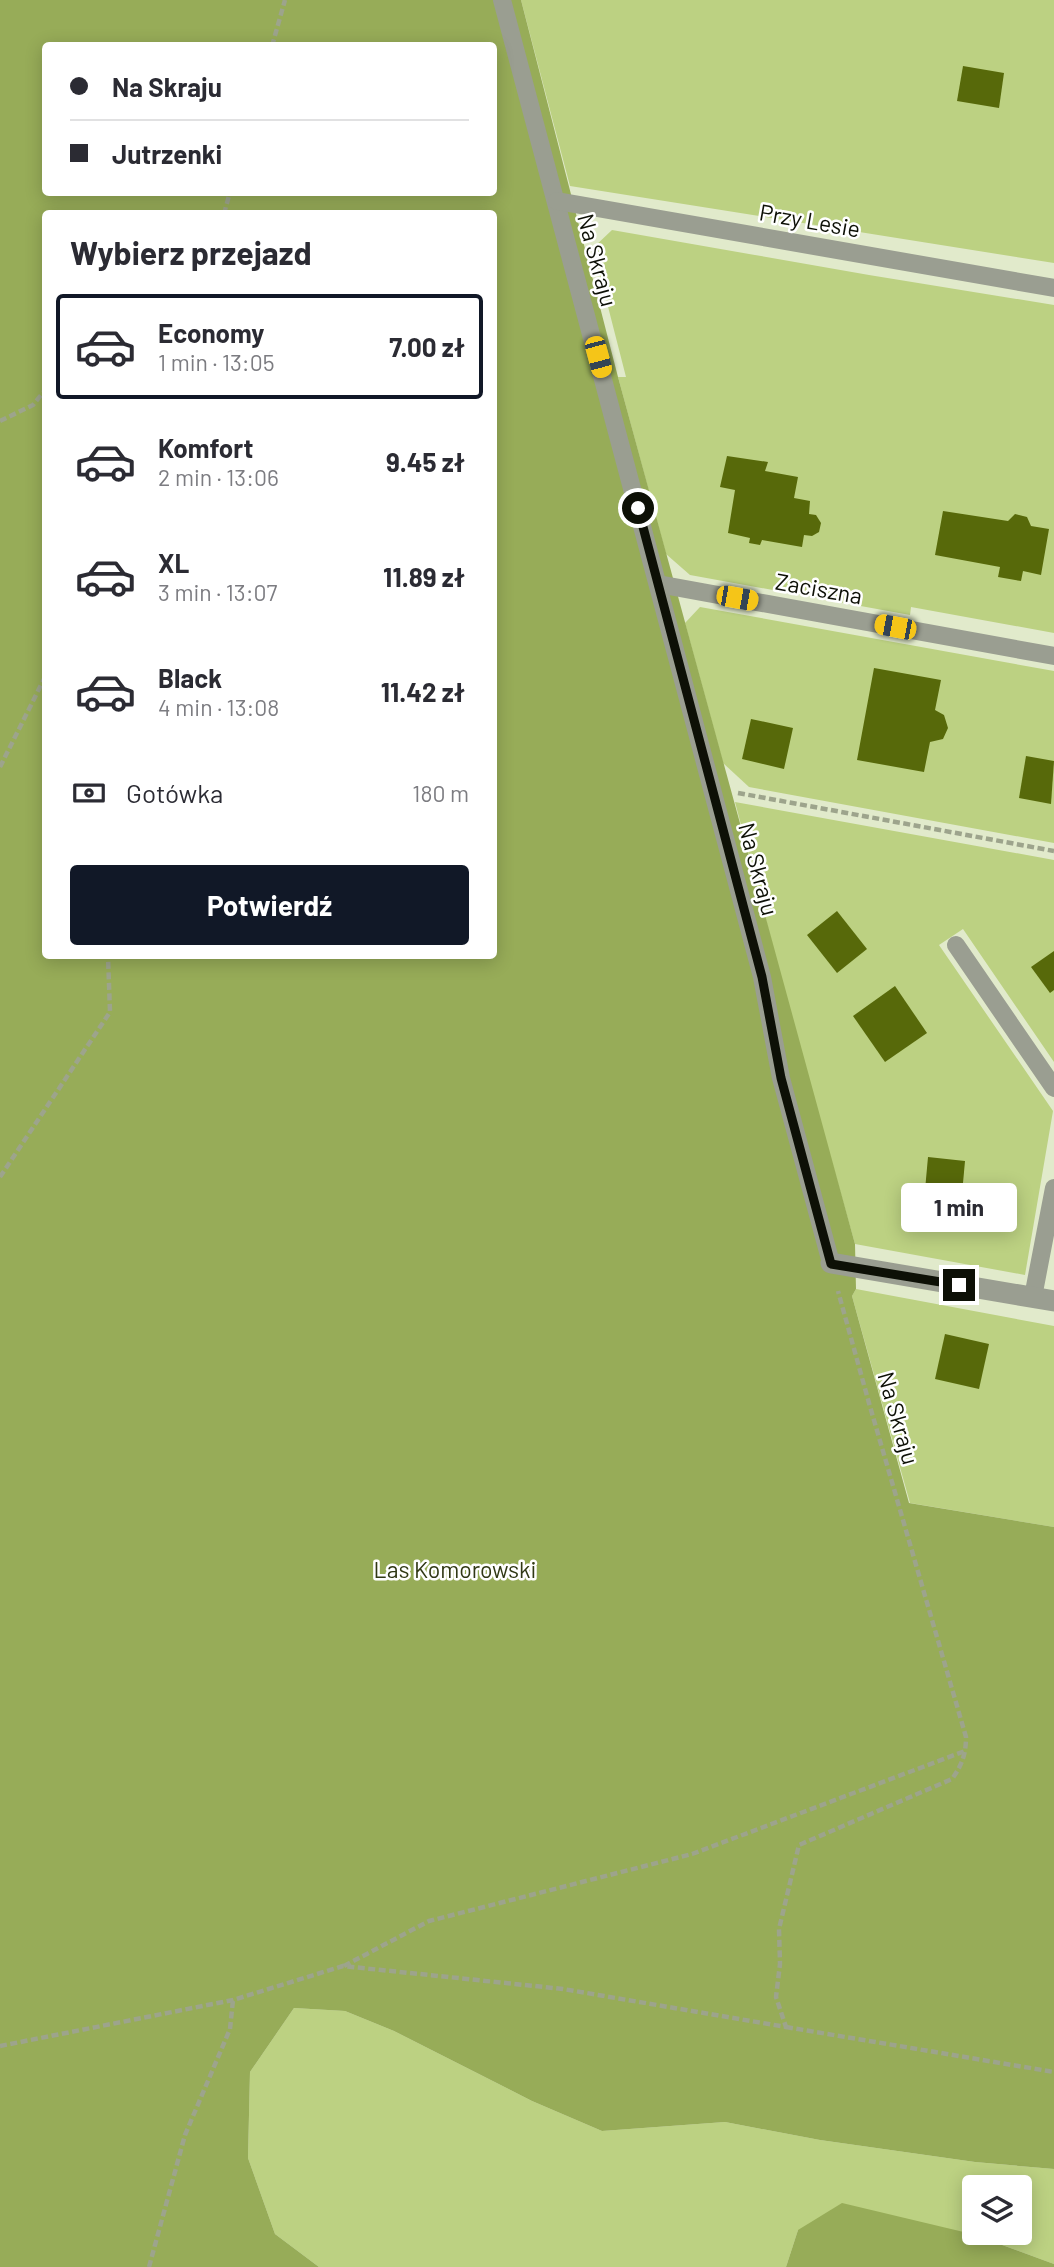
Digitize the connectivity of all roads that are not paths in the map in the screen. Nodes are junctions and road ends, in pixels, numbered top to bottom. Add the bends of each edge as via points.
1 (502, 0) edge
2 (557, 201) junction
3 (1054, 288) edge
4 (657, 584) junction
5 (1054, 656) edge
6 (956, 945) dead end
7 (1054, 1088) edge
8 (1054, 1188) edge
9 (831, 1264) joint
10 (1032, 1297) junction
11 (1054, 1301) edge

1 - 2 lane, Na Skraju
2 - 3 lane, Przy Lesie
2 - 4 lane, Na Skraju
4 - 5 lane, Zaciszna
4 - 9 lane, Na Skraju via 762,977 781,1078
6 - 7 lane
8 - 10 lane
9 - 10 street
10 - 11 street

